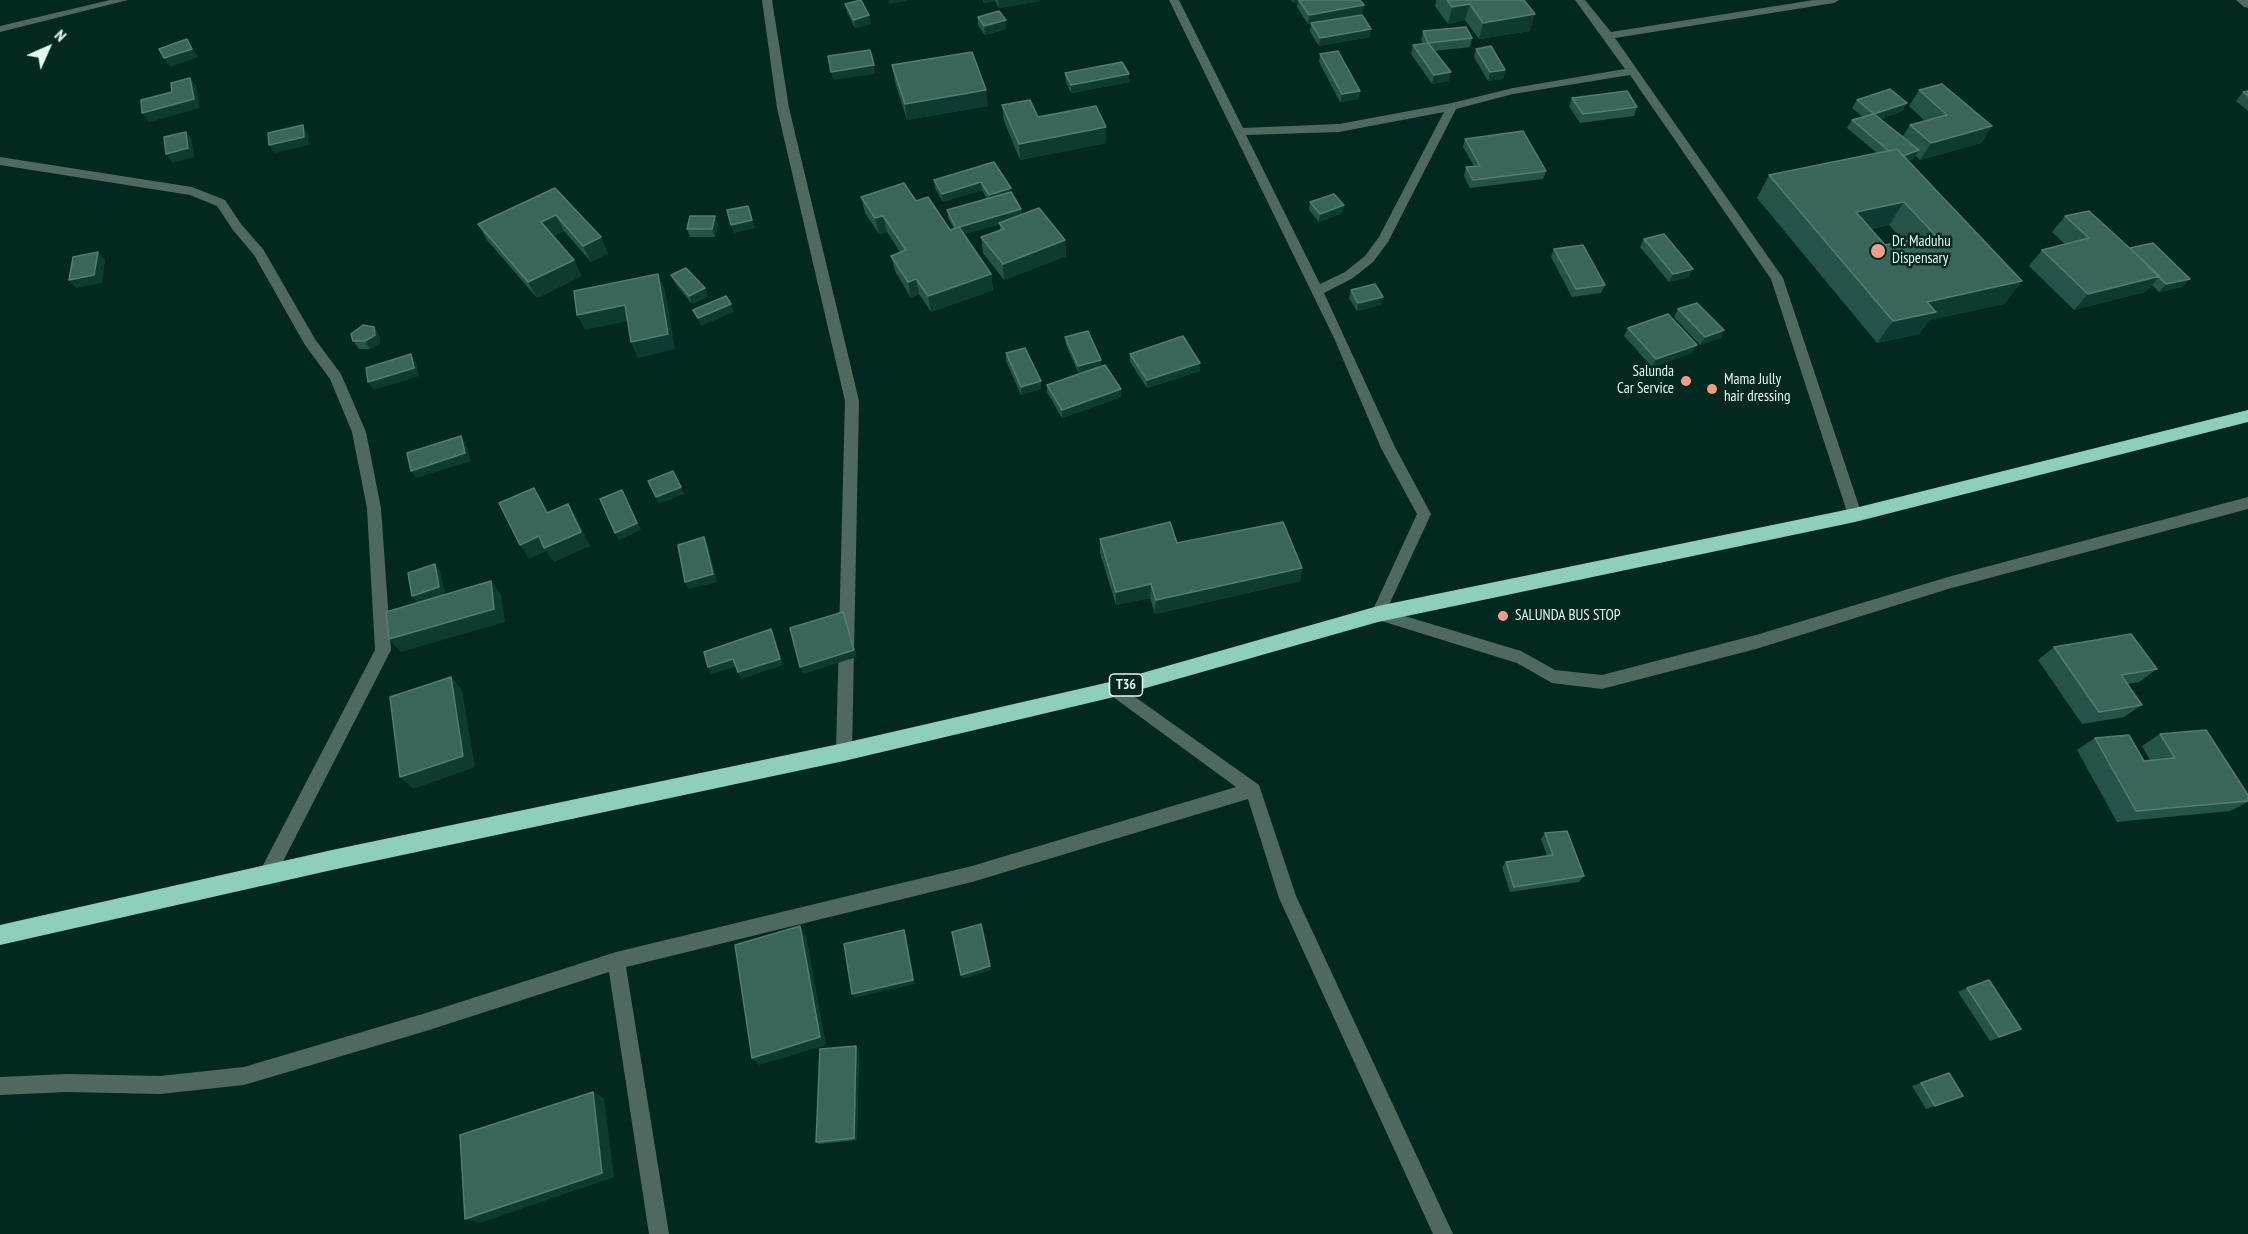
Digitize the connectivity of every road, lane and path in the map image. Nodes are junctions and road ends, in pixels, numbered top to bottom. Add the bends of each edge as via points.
1 (123, 0) edge
2 (767, 0) edge
3 (1174, 0) edge
4 (1580, 0) edge
5 (1834, 0) edge
6 (2241, 0) edge
7 (2248, 5) edge
8 (0, 29) edge
9 (1608, 36) junction
10 (1632, 71) junction
11 (1452, 107) junction
12 (1239, 132) junction
13 (0, 161) edge
14 (1317, 291) junction
15 (2248, 416) edge
16 (2248, 503) edge
17 (1855, 515) junction
18 (1378, 614) junction
19 (1114, 688) junction
20 (844, 752) junction
21 (1253, 790) junction
22 (267, 875) junction
23 (0, 935) edge
24 (616, 961) junction
25 (0, 1086) edge
26 (659, 1234) edge
27 (1443, 1234) edge

1 - 8 street
2 - 20 street via 783,108 852,401
3 - 12 street
4 - 9 street
5 - 9 street
6 - 7 street
9 - 10 street
10 - 11 street via 1513,91
10 - 17 street via 1777,278
11 - 12 street via 1339,129
11 - 14 street via 1384,239 1369,259 1349,275
12 - 14 street
13 - 22 street via 192,191 221,203 259,252 310,342 336,377 359,432 374,508 383,650
14 - 18 street via 1388,448 1424,514
15 - 17 highway, T36
16 - 18 street via 1948,583 1756,642 1602,682 1552,676 1521,658
17 - 18 highway, T36
18 - 19 highway, T36
19 - 20 highway, T36
19 - 21 street
20 - 22 highway, T36
21 - 24 street via 972,874
21 - 27 street via 1288,898
22 - 23 highway, T36
24 - 25 street via 243,1076 160,1085
24 - 26 street

